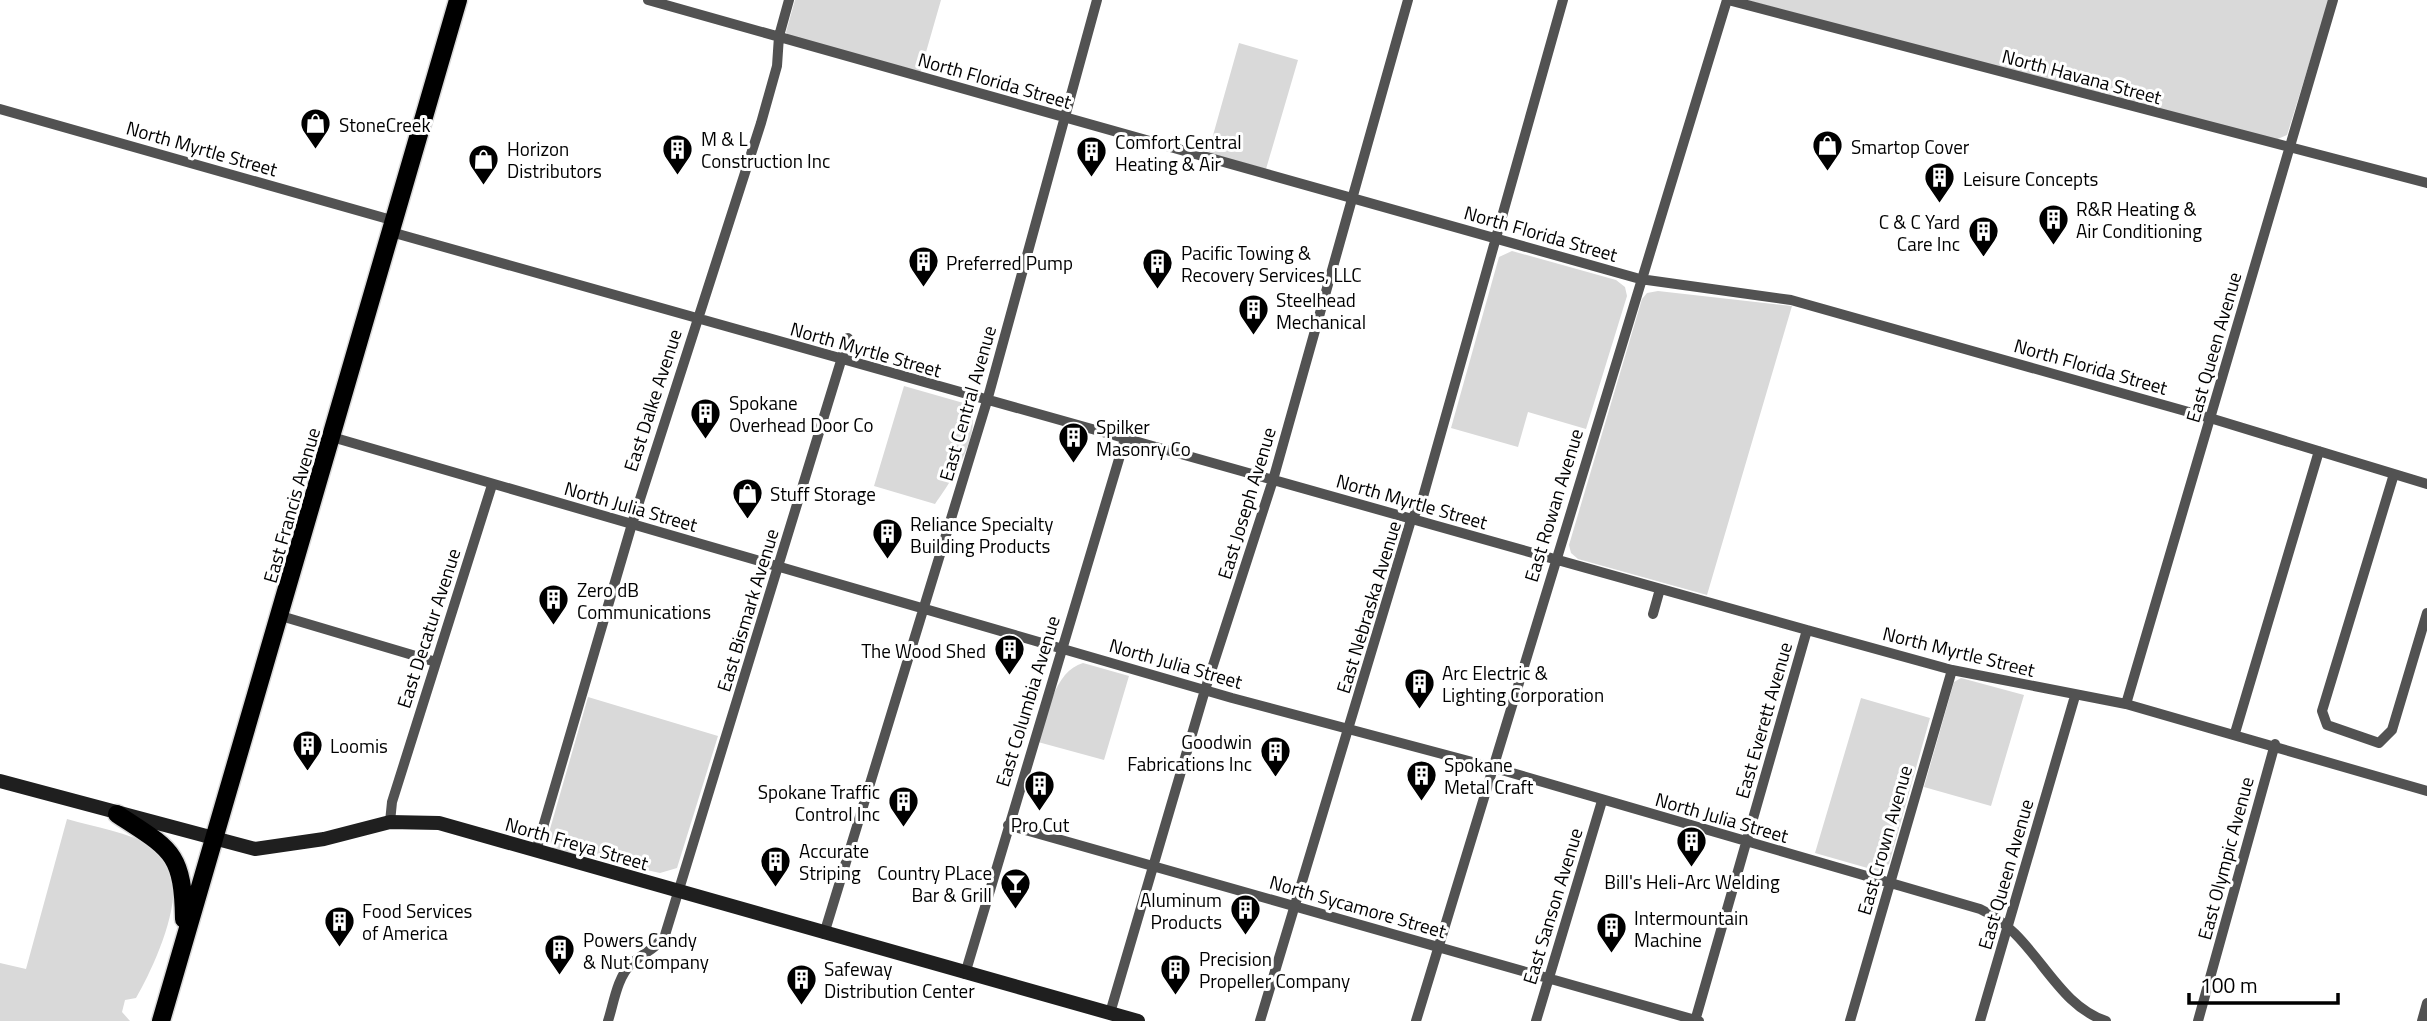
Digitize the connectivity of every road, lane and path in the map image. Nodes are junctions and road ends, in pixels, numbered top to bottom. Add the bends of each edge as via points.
1 (458, 0) edge
2 (648, 0) edge
3 (789, 0) edge
4 (1097, 0) edge
5 (1408, 0) edge
6 (1563, 0) edge
7 (1728, 0) edge
8 (2333, 0) edge
9 (779, 36) junction
10 (0, 109) edge
11 (1063, 118) junction
12 (2290, 149) junction
13 (2427, 183) edge
14 (1353, 198) junction
15 (393, 227) junction
16 (1497, 238) junction
17 (1640, 279) junction
18 (696, 318) junction
19 (848, 338) dead end
20 (841, 360) junction
21 (987, 401) junction
22 (2210, 418) junction
23 (332, 437) junction
24 (1125, 439) junction
25 (2319, 451) junction
26 (2394, 474) junction
27 (1273, 480) junction
28 (2427, 484) edge
29 (492, 485) junction
30 (1411, 520) junction
31 (632, 524) junction
32 (1555, 558) junction
33 (780, 568) junction
34 (1660, 589) junction
35 (925, 607) junction
36 (2427, 613) edge
37 (1653, 614) dead end
38 (281, 616) junction
39 (1807, 630) junction
40 (1062, 648) junction
41 (436, 662) junction
42 (1952, 670) junction
43 (1205, 690) junction
44 (2075, 696) junction
45 (2126, 704) junction
46 (1349, 729) junction
47 (2235, 733) junction
48 (2275, 744) junction
49 (1495, 768) junction
50 (0, 781) edge
51 (2427, 791) edge
52 (1602, 801) junction
53 (117, 814) junction
54 (390, 822) junction
55 (1008, 825) junction
56 (214, 840) junction
57 (1746, 842) junction
58 (536, 851) junction
59 (1154, 866) junction
60 (1890, 881) junction
61 (678, 893) junction
62 (1295, 907) junction
63 (2008, 925) junction
64 (824, 934) junction
65 (185, 939) junction
66 (1438, 947) junction
67 (965, 974) junction
68 (1549, 978) junction
69 (2427, 1003) edge
70 (1110, 1013) junction
71 (161, 1021) edge
72 (608, 1021) edge
73 (1138, 1021) edge
74 (1260, 1021) edge
75 (1416, 1021) edge
76 (1536, 1021) edge
77 (1697, 1021) edge
78 (1850, 1021) edge
79 (1980, 1021) edge
80 (2106, 1021) edge
81 (2198, 1021) edge
82 (2422, 1021) edge

1 - 15 main road, East Francis Avenue
2 - 9 street, North Florida Street
3 - 9 street, East Dalke Avenue
4 - 11 street, East Central Avenue
5 - 14 street, East Joseph Avenue
6 - 16 street, East Nebraska Avenue
7 - 12 street, North Havana Street
7 - 17 street, East Rowan Avenue
8 - 12 street, East Queen Avenue
9 - 11 street, North Florida Street
9 - 18 street, East Dalke Avenue via 777,66 761,123
10 - 15 street, North Myrtle Street
11 - 14 street, North Florida Street
11 - 21 street, East Central Avenue
12 - 13 street, North Havana Street
12 - 22 street, East Queen Avenue
14 - 16 street, North Florida Street
14 - 27 street, East Joseph Avenue
15 - 18 street, North Myrtle Street
15 - 23 main road, East Francis Avenue
16 - 17 street, North Florida Street
16 - 30 street, East Nebraska Avenue via 1421,504
17 - 22 street, North Florida Street via 1791,300
17 - 32 street, East Rowan Avenue
18 - 20 street, North Myrtle Street
18 - 31 street, East Dalke Avenue
19 - 20 street, East Bismark Avenue
20 - 21 street, North Myrtle Street
20 - 33 street, East Bismark Avenue
21 - 24 street, North Myrtle Street
21 - 35 street, East Central Avenue
22 - 25 street, North Florida Street
22 - 45 street, East Queen Avenue
23 - 29 street, North Julia Street
23 - 38 main road, East Francis Avenue
24 - 27 street, North Myrtle Street
24 - 40 street, East Columbia Avenue
25 - 26 street, North Florida Street
25 - 47 street
26 - 28 street, North Florida Street
26 - 36 street via 2322,711 2327,725 2379,743 2392,730
27 - 30 street, North Myrtle Street
27 - 43 street, East Joseph Avenue
29 - 31 street, North Julia Street
29 - 41 street, East Decatur Avenue
30 - 32 street, North Myrtle Street
30 - 46 street, East Nebraska Avenue
31 - 33 street, North Julia Street
31 - 58 street, East Dalke Avenue
32 - 34 street, North Myrtle Street
32 - 49 street, East Rowan Avenue
33 - 35 street, North Julia Street
33 - 61 street, East Bismark Avenue
34 - 37 street
34 - 39 street, North Myrtle Street
35 - 40 street, North Julia Street
35 - 64 street, East Central Avenue
38 - 41 street
38 - 56 main road, East Francis Avenue
39 - 42 street, North Myrtle Street
39 - 57 street, East Everett Avenue
40 - 43 street, North Julia Street
40 - 55 street, East Columbia Avenue
41 - 54 street, East Decatur Avenue via 392,802
42 - 44 street, North Myrtle Street
42 - 60 street, East Crown Avenue
43 - 46 street, North Julia Street
43 - 59 street, East Joseph Avenue
44 - 45 street, North Myrtle Street
44 - 63 street, East Queen Avenue
45 - 47 street, North Myrtle Street
46 - 49 street, North Julia Street
46 - 62 street, East Nebraska Avenue
47 - 48 street, North Myrtle Street
48 - 51 street, North Myrtle Street
48 - 81 street, East Olympic Avenue
49 - 52 street, North Julia Street
49 - 66 street, East Rowan Avenue
50 - 53 street, North Freya Street
52 - 57 street, North Julia Street
52 - 68 street, East Sanson Avenue
53 - 56 street, North Freya Street
53 - 65 main road via 165,847 177,862
54 - 56 street, North Freya Street via 277,848 255,849
54 - 58 street, North Freya Street via 439,823
55 - 59 street, North Sycamore Street
55 - 67 street, East Columbia Avenue
56 - 65 main road, East Francis Avenue
57 - 60 street, North Julia Street
57 - 77 street, East Everett Avenue
58 - 61 street, North Freya Street
59 - 62 street, North Sycamore Street
59 - 70 street, East Joseph Avenue
60 - 63 street, North Julia Street via 1980,909
60 - 78 street, East Crown Avenue
61 - 64 street, North Freya Street
61 - 72 street, East Bismark Avenue via 657,947 622,975
62 - 66 street, North Sycamore Street
62 - 74 street, East Nebraska Avenue
63 - 79 street, East Queen Avenue
63 - 80 street, North Julia Street via 2080,1007
64 - 67 street, North Freya Street
65 - 71 main road, East Francis Avenue
66 - 68 street, North Sycamore Street
66 - 75 street, East Rowan Avenue
67 - 70 street, North Freya Street
68 - 76 street, East Sanson Avenue
68 - 77 street, North Sycamore Street
69 - 82 street
70 - 73 street, North Freya Street

